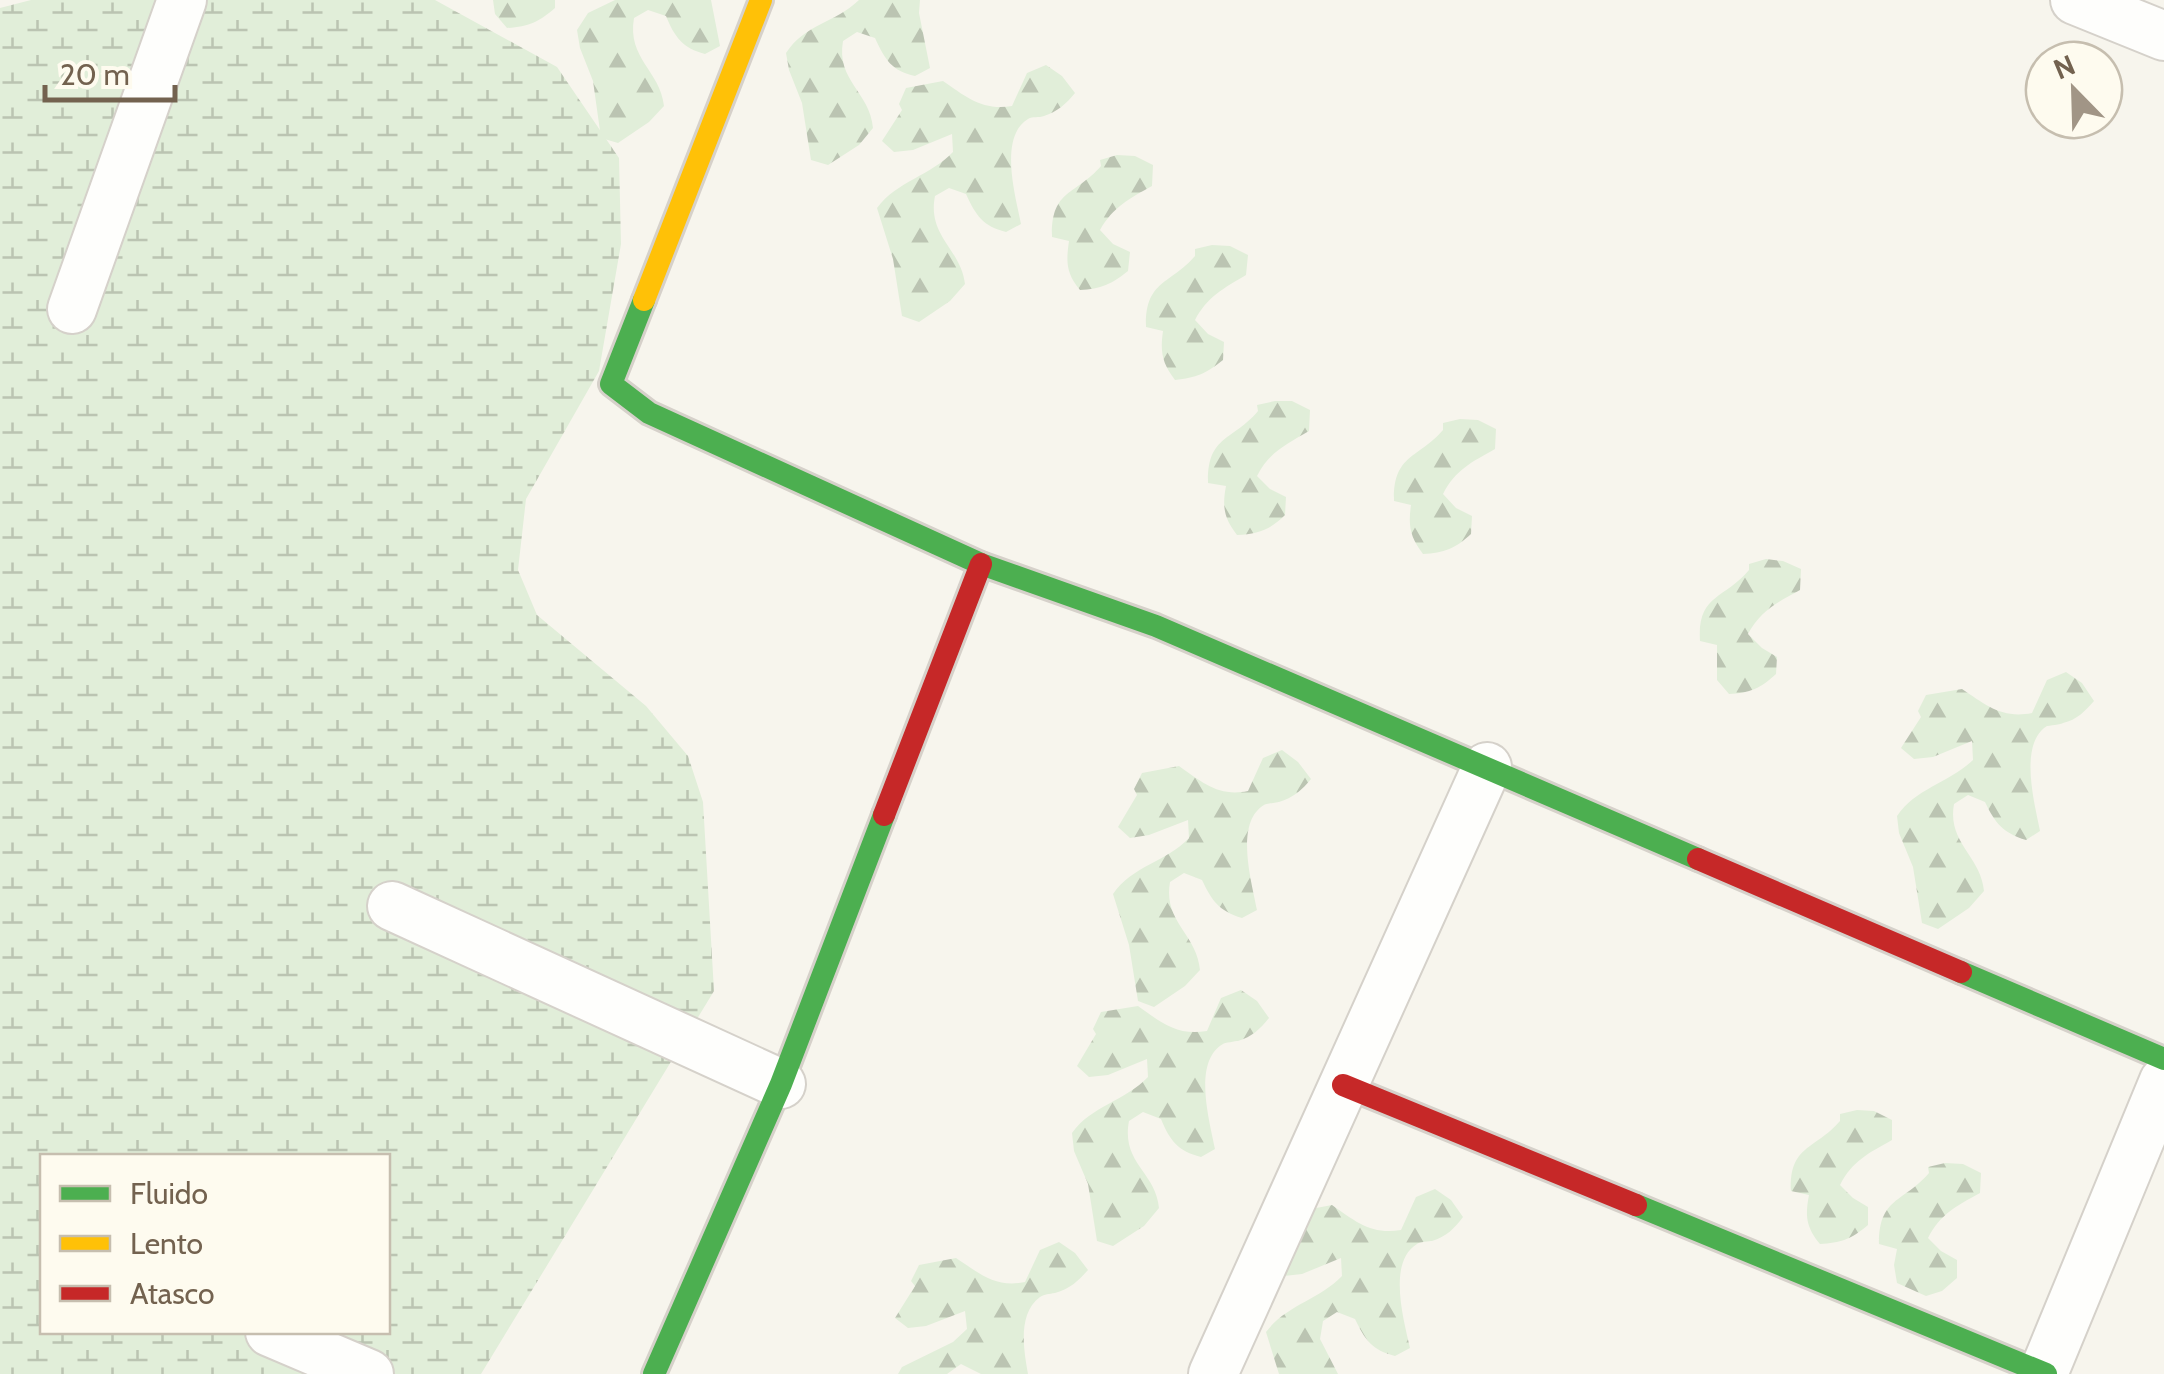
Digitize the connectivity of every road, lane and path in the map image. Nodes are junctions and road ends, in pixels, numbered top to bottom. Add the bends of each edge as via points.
1 (182, 0) edge
2 (761, 0) edge
3 (2075, 0) edge
4 (2164, 36) edge
5 (72, 309) dead end
6 (981, 564) junction
7 (1487, 767) junction
8 (392, 906) dead end
9 (2164, 1060) edge
10 (2164, 1081) edge
11 (781, 1084) junction
12 (1343, 1085) junction
13 (275, 1334) edge
14 (369, 1374) edge
15 (654, 1374) edge
16 (1213, 1374) edge
17 (2044, 1374) edge

1 - 5 street
2 - 6 street via 611,384 649,412
3 - 4 street
6 - 7 street via 1156,626
6 - 11 street
7 - 9 street
7 - 12 street
8 - 11 street
10 - 17 street
11 - 15 street
12 - 16 street
12 - 17 street
13 - 14 street

